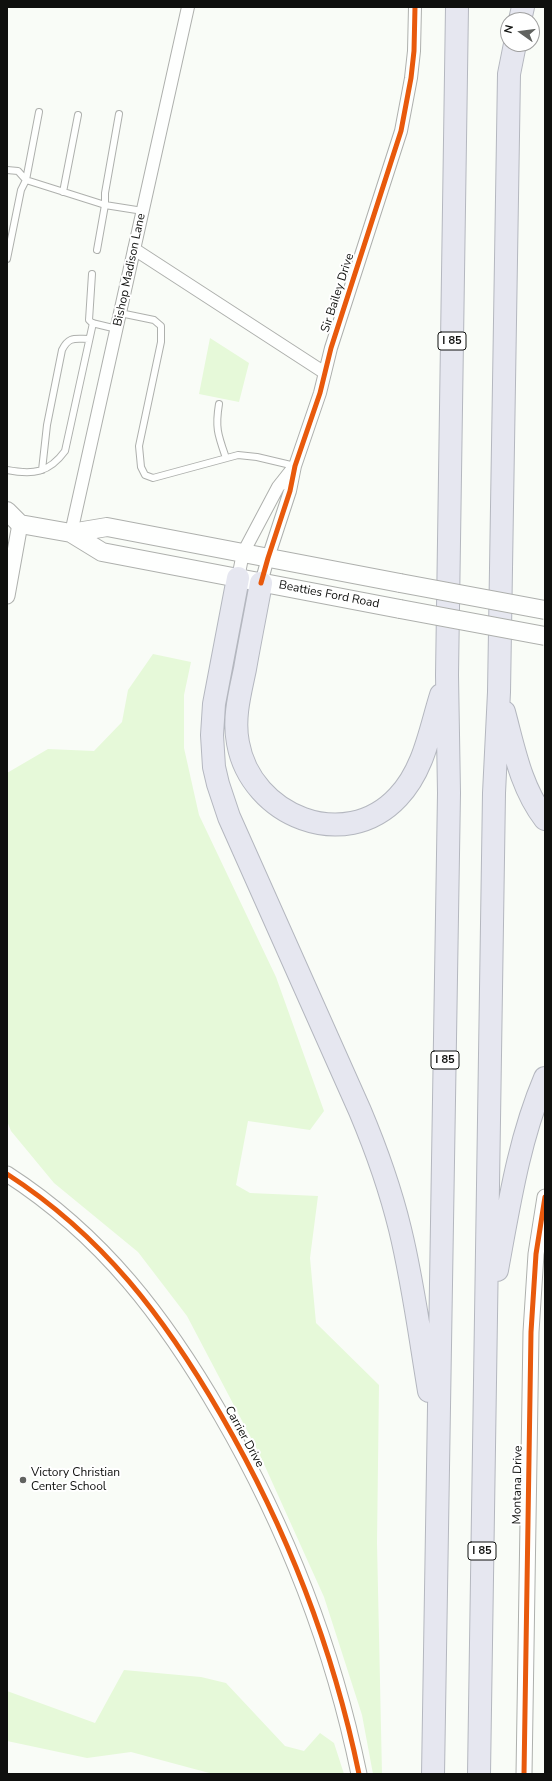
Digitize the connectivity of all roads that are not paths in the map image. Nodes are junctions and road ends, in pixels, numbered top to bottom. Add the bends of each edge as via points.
1 (188, 7) edge
2 (415, 7) edge
3 (457, 7) edge
4 (508, 52) edge
5 (513, 52) edge
6 (509, 74) junction
7 (39, 112) dead end
8 (119, 114) dead end
9 (78, 115) dead end
10 (7, 170) edge
11 (26, 180) junction
12 (63, 192) junction
13 (105, 205) junction
14 (143, 211) junction
15 (134, 249) junction
16 (97, 250) dead end
17 (7, 259) edge
18 (92, 274) dead end
19 (120, 314) junction
20 (93, 323) junction
21 (117, 329) junction
22 (89, 338) junction
23 (325, 373) junction
24 (219, 404) dead end
25 (226, 458) junction
26 (295, 466) junction
27 (7, 470) edge
28 (42, 470) junction
29 (7, 511) edge
30 (14, 527) edge
31 (72, 533) junction
32 (243, 553) junction
33 (268, 558) junction
34 (238, 578) junction
35 (261, 582) junction
36 (7, 596) edge
37 (545, 610) edge
38 (545, 636) edge
39 (447, 675) junction
40 (499, 692) junction
41 (545, 819) edge
42 (545, 1078) edge
43 (7, 1174) edge
44 (545, 1197) edge
45 (485, 1328) junction
46 (439, 1445) junction
47 (359, 1774) edge
48 (434, 1774) edge
49 (478, 1774) edge
50 (524, 1774) edge

1 - 14 street, Bishop Madison Lane
2 - 23 street, Sir Bailey Drive via 411,78 401,131
3 - 39 highway, I 85
4 - 6 highway, I 85
5 - 6 highway
6 - 40 highway, I 85
7 - 11 lane
8 - 13 lane
9 - 12 lane
10 - 11 lane via 18,171
11 - 12 lane
11 - 17 lane via 20,190
12 - 13 lane
13 - 14 lane
13 - 16 lane
14 - 15 street, Bishop Madison Lane
15 - 19 street, Bishop Madison Lane
15 - 23 street
18 - 20 lane via 89,320
19 - 21 street, Bishop Madison Lane
19 - 25 lane via 154,320 161,326 161,342 139,446 141,467 145,475 154,478
20 - 21 lane
20 - 22 lane
21 - 31 street, Bishop Madison Lane
22 - 28 lane via 65,451 58,461
22 - 28 lane via 71,339 62,350
23 - 26 street, Sir Bailey Drive
24 - 25 lane via 217,433
25 - 26 lane via 238,455 257,457
26 - 32 street, Sir Bailey Drive via 278,487
26 - 33 street, Sir Bailey Drive via 290,491
27 - 28 lane via 27,473
29 - 30 main road
30 - 31 main road, Beatties Ford Road
30 - 36 street
31 - 32 main road, Beatties Ford Road via 107,527
31 - 34 main road, Beatties Ford Road via 102,552
32 - 33 main road, Beatties Ford Road
32 - 34 street, Sir Bailey Drive
33 - 35 street, Sir Bailey Drive
33 - 37 main road, Beatties Ford Road, bridge
34 - 35 main road, Beatties Ford Road
34 - 46 highway via 212,718 212,751 218,784 229,817 378,1156 400,1227
35 - 38 main road, Beatties Ford Road, bridge
35 - 39 highway via 238,707 236,732 241,758 254,781 270,800 291,814 317,824 342,825 366,820 388,807 406,788 418,766
39 - 46 highway, I 85 via 449,793
40 - 41 highway via 524,783
40 - 45 highway, I 85 via 494,801
42 - 45 highway via 521,1147
43 - 47 street, Carrier Drive via 66,1218 110,1259 155,1313 209,1394 257,1480 308,1597 335,1677
44 - 50 street, Montana Drive via 536,1254 531,1332
45 - 49 highway, I 85
46 - 48 highway, I 85

